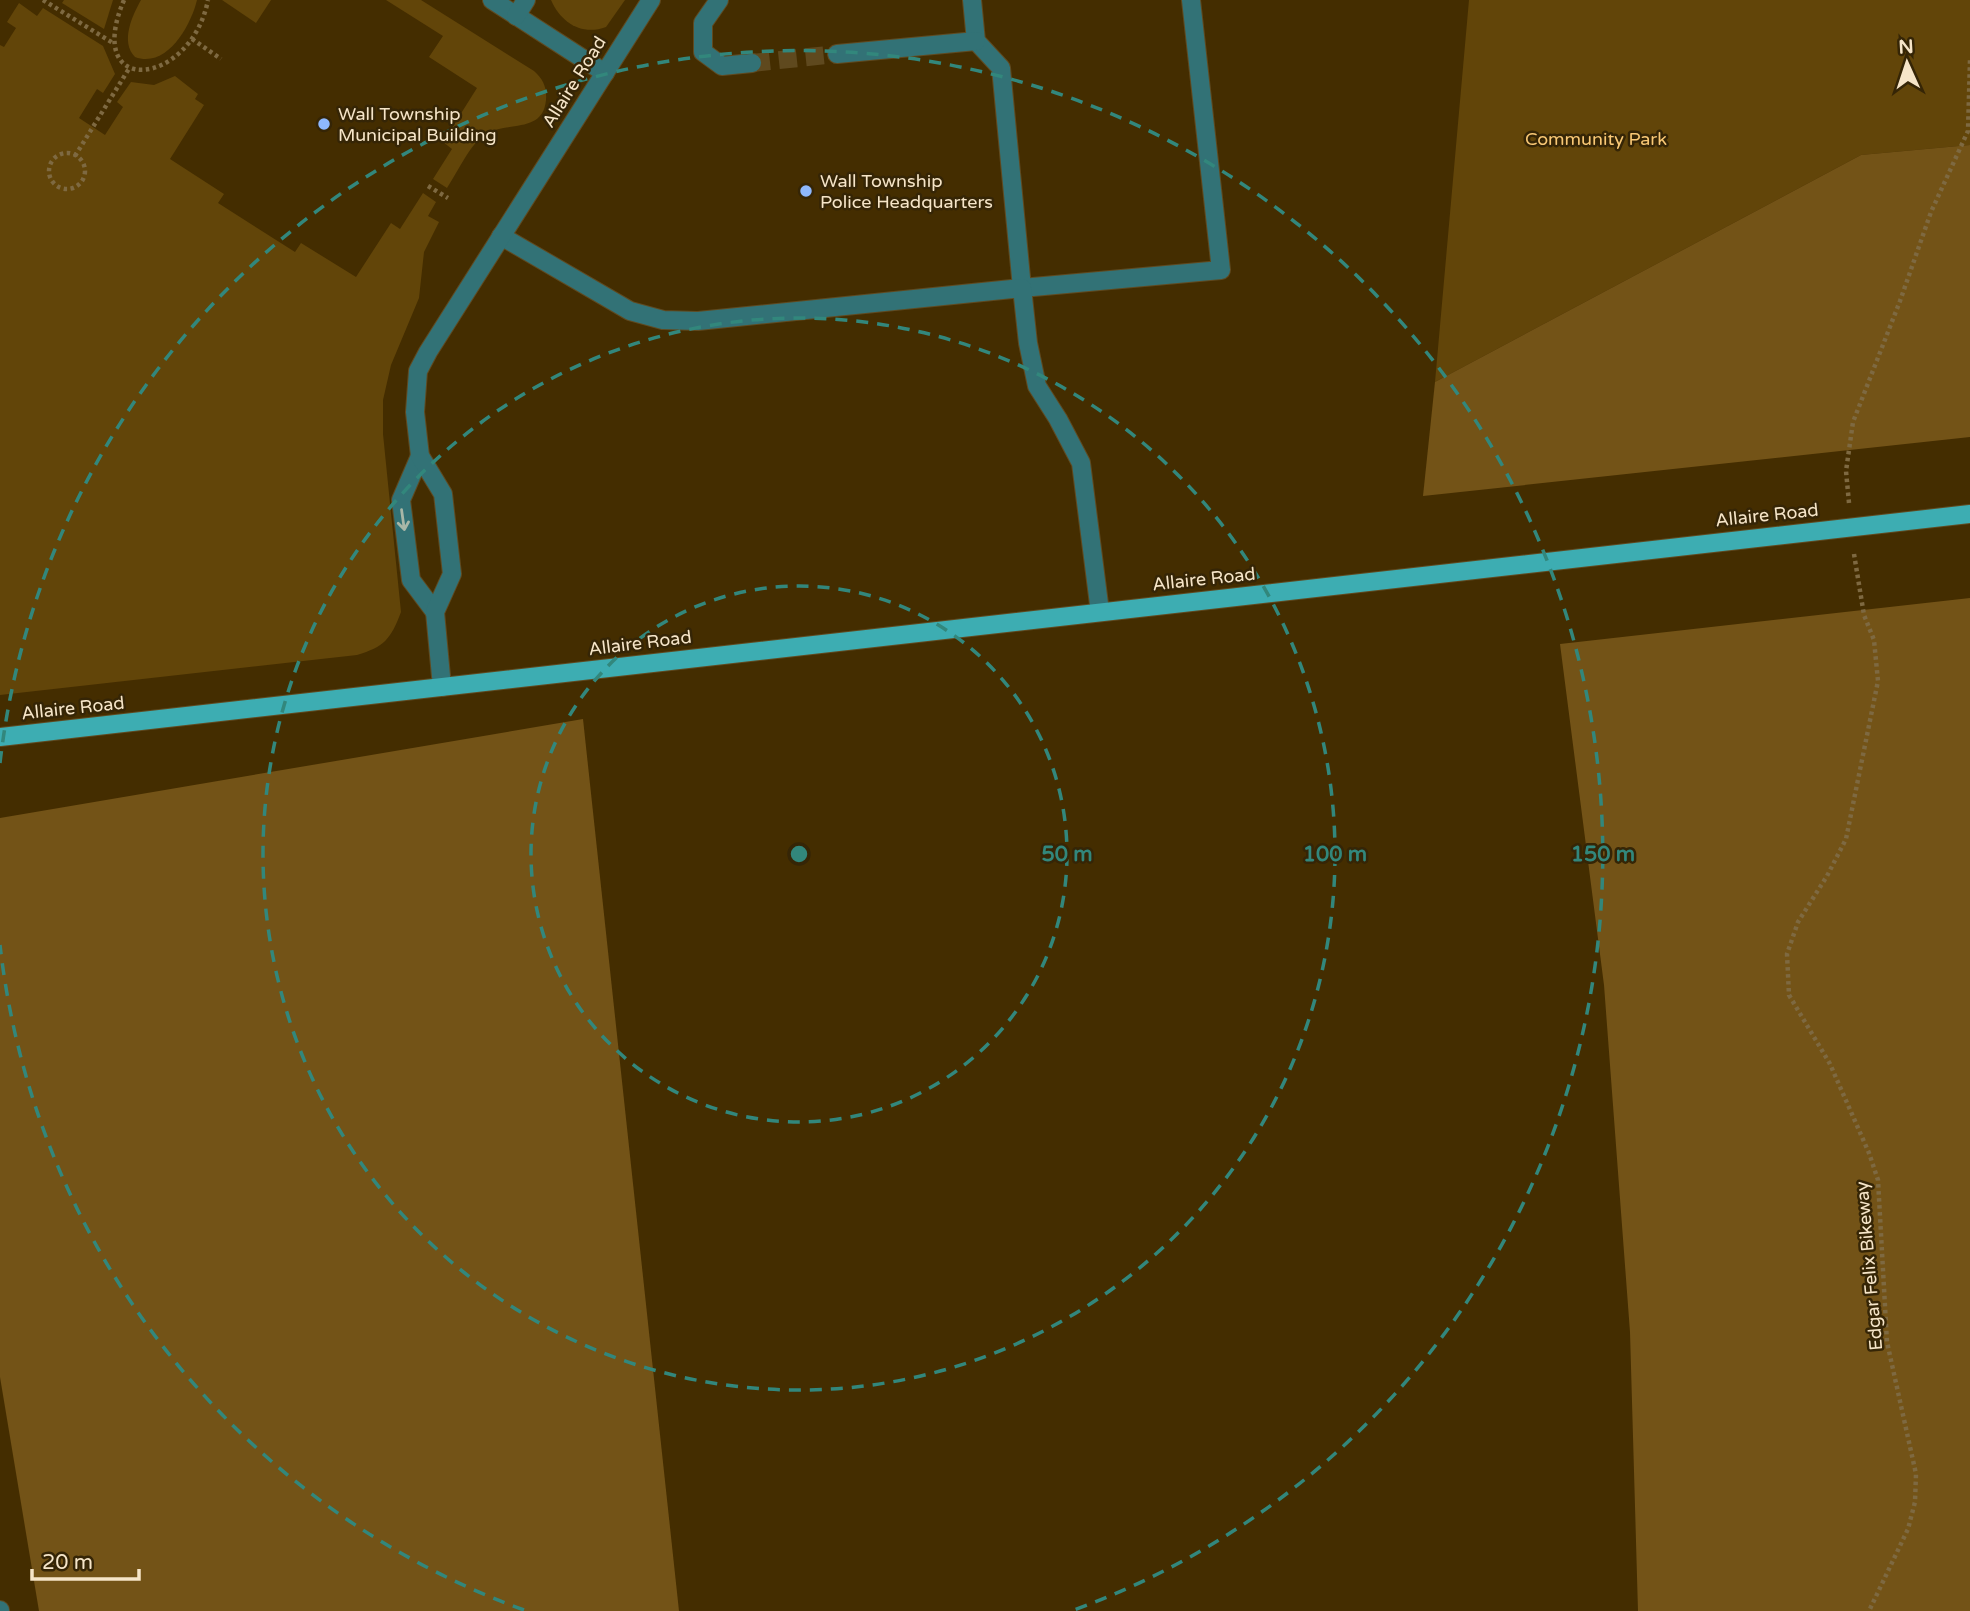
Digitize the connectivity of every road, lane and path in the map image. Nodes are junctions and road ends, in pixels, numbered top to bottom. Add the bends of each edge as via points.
1 (43, 0) edge
2 (124, 0) edge
3 (208, 0) edge
4 (492, 0) edge
5 (526, 0) edge
6 (651, 0) edge
7 (719, 0) edge
8 (972, 0) edge
9 (1191, 0) edge
10 (516, 16) junction
11 (192, 39) junction
12 (976, 41) junction
13 (114, 44) junction
14 (837, 54) tunnel mouth
15 (221, 59) dead end
16 (1970, 60) edge
17 (752, 63) tunnel mouth
18 (130, 67) junction
19 (605, 72) junction
20 (75, 156) junction
21 (428, 186) dead end
22 (448, 198) dead end
23 (501, 236) junction
24 (1022, 288) junction
25 (420, 456) junction
26 (1970, 514) edge
27 (1851, 527) junction
28 (435, 612) junction
29 (1100, 612) junction
30 (442, 687) junction
31 (0, 737) edge
32 (1869, 1611) edge

1 - 13 path
2 - 13 path
3 - 11 path via 204,19
4 - 10 street
5 - 10 street
6 - 19 street, Allaire Road
7 - 17 street via 703,23 703,52 722,66
8 - 12 street
9 - 24 street via 1221,270
10 - 19 street
11 - 15 path
11 - 18 path via 164,65 145,71
12 - 14 street
12 - 24 street via 1001,68
13 - 18 path via 121,61
16 - 27 path, Edgar Felix Bikeway via 1968,131 1931,212 1853,422 1846,471
18 - 20 path
19 - 23 street, Allaire Road
20 - 20 path via 64,153 53,159 49,170 56,186 67,190 82,181 85,169
21 - 22 path
23 - 24 street via 630,311 663,320 698,321
23 - 25 street, Allaire Road via 418,371 415,412
24 - 29 street via 1037,386 1081,463
25 - 28 street, Allaire Road via 443,494 452,574
25 -> 28 street via 401,500 411,580
26 - 27 main road, Allaire Road
27 - 29 main road, Allaire Road
27 - 32 path, Edgar Felix Bikeway via 1878,681 1846,839 1798,922 1787,954 1789,995 1830,1064 1878,1180 1887,1342 1916,1474 1908,1530
28 - 30 street, Allaire Road
29 - 30 main road, Allaire Road
30 - 31 main road, Allaire Road

